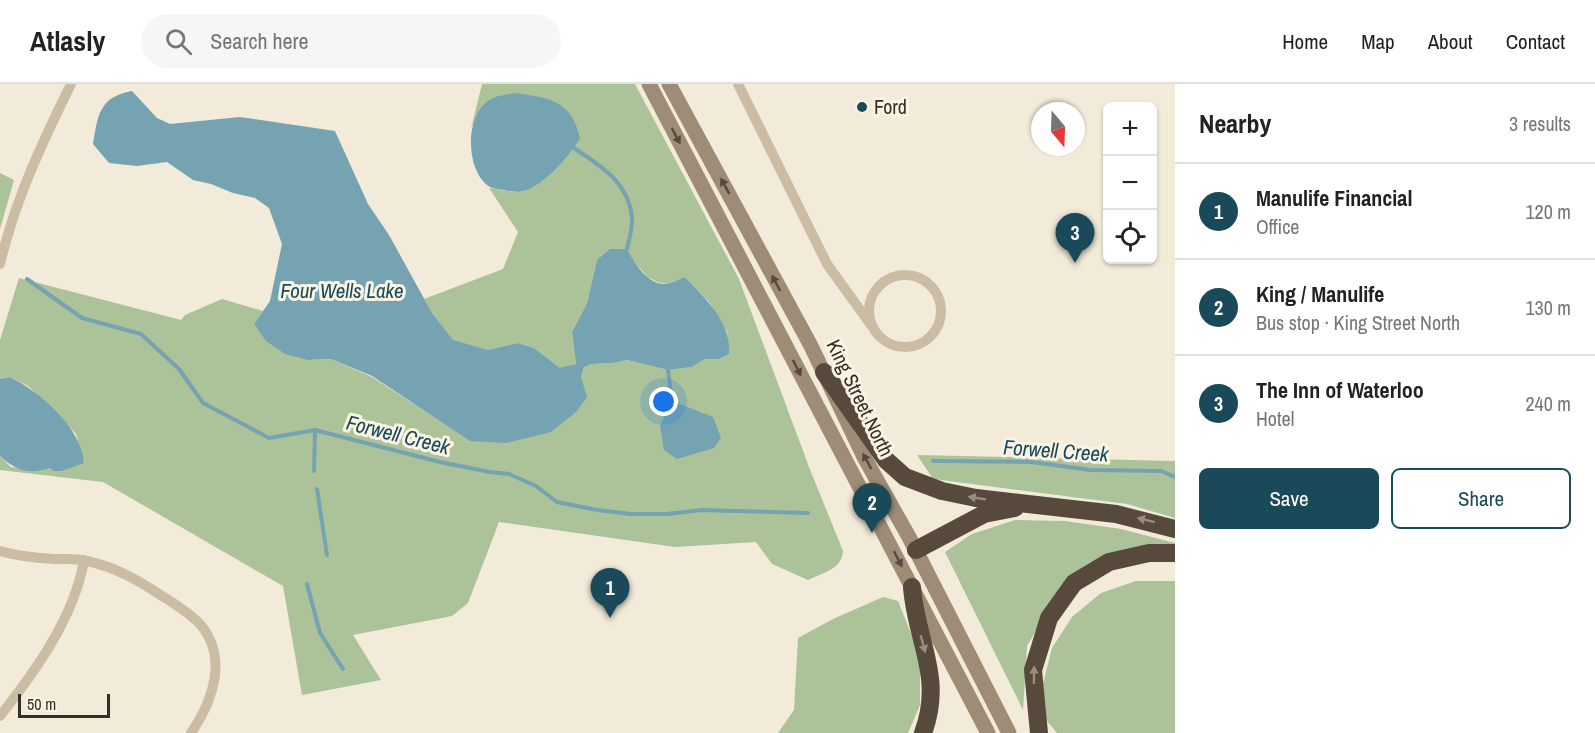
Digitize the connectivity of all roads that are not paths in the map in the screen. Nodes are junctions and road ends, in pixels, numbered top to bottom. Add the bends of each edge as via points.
1 (71, 84) edge
2 (649, 84) edge
3 (669, 84) edge
4 (738, 84) edge
5 (0, 264) edge
6 (872, 325) junction
7 (824, 372) junction
8 (1056, 507) junction
9 (1175, 529) edge
10 (916, 550) junction
11 (0, 551) edge
12 (1175, 553) edge
13 (84, 560) junction
14 (912, 586) junction
15 (0, 716) edge
16 (191, 733) edge
17 (923, 733) edge
18 (988, 733) edge
19 (1009, 733) edge
20 (1039, 733) edge

1 - 5 street via 37,152
2 -> 14 main road, King Street North
7 -> 3 main road, King Street North
4 - 6 street via 827,264
6 - 6 street via 882,339 893,345 920,344 938,326 941,316 936,292 920,278 907,275 883,282 870,300
8 -> 7 highway via 976,498 905,477 886,460
10 -> 7 main road, King Street North via 864,457
9 -> 8 highway via 1116,514
8 - 10 highway via 1011,508 984,514
10 - 19 main road, King Street North
11 - 13 street via 35,558
20 -> 12 highway via 1033,670 1049,618 1074,582 1109,562 1149,553
13 - 15 street via 81,580 56,637
13 - 16 street via 116,569 187,612 201,625 213,648 216,669 213,691
14 -> 17 highway via 914,612 931,678
14 - 18 main road, King Street North

